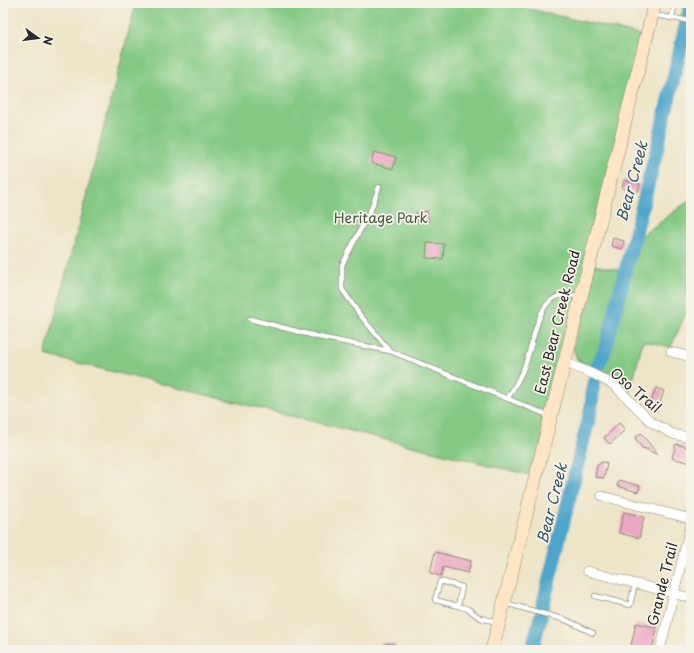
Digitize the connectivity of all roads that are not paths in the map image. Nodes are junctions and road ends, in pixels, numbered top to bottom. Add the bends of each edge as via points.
1 (675, 3) edge
2 (653, 9) edge
3 (672, 17) junction
4 (691, 21) edge
5 (379, 187) dead end
6 (580, 296) junction
7 (250, 319) dead end
8 (390, 351) junction
9 (671, 352) dead end
10 (691, 357) edge
11 (564, 362) junction
12 (508, 398) junction
13 (550, 416) junction
14 (691, 438) edge
15 (602, 496) dead end
16 (691, 519) edge
17 (691, 524) edge
18 (587, 571) dead end
19 (635, 584) junction
20 (674, 594) junction
21 (595, 596) dead end
22 (691, 598) edge
23 (504, 602) junction
24 (458, 606) junction
25 (499, 622) junction
26 (592, 632) dead end
27 (492, 650) edge
28 (660, 650) edge

1 - 3 lane
2 - 3 lane
2 - 6 main road, East Bear Creek Road
3 - 4 lane
5 - 8 lane via 371,209 342,265 342,289
6 - 11 main road, East Bear Creek Road
6 - 12 lane via 564,294 547,304 526,364
7 - 8 lane via 319,337
8 - 12 lane
9 - 10 street
11 - 13 main road, East Bear Creek Road
11 - 14 street, Oso Trail via 614,385 651,422 673,434
12 - 13 lane
13 - 23 main road, East Bear Creek Road
15 - 16 street
17 - 20 street, Grande Trail
18 - 19 street
19 - 20 street
19 - 21 lane via 630,605
20 - 22 street
20 - 28 street, Grande Trail
23 - 25 main road, East Bear Creek Road
23 - 26 lane via 566,620
24 - 24 lane via 462,587 440,581 435,600
24 - 25 lane via 468,609 480,618
25 - 27 main road, East Bear Creek Road

